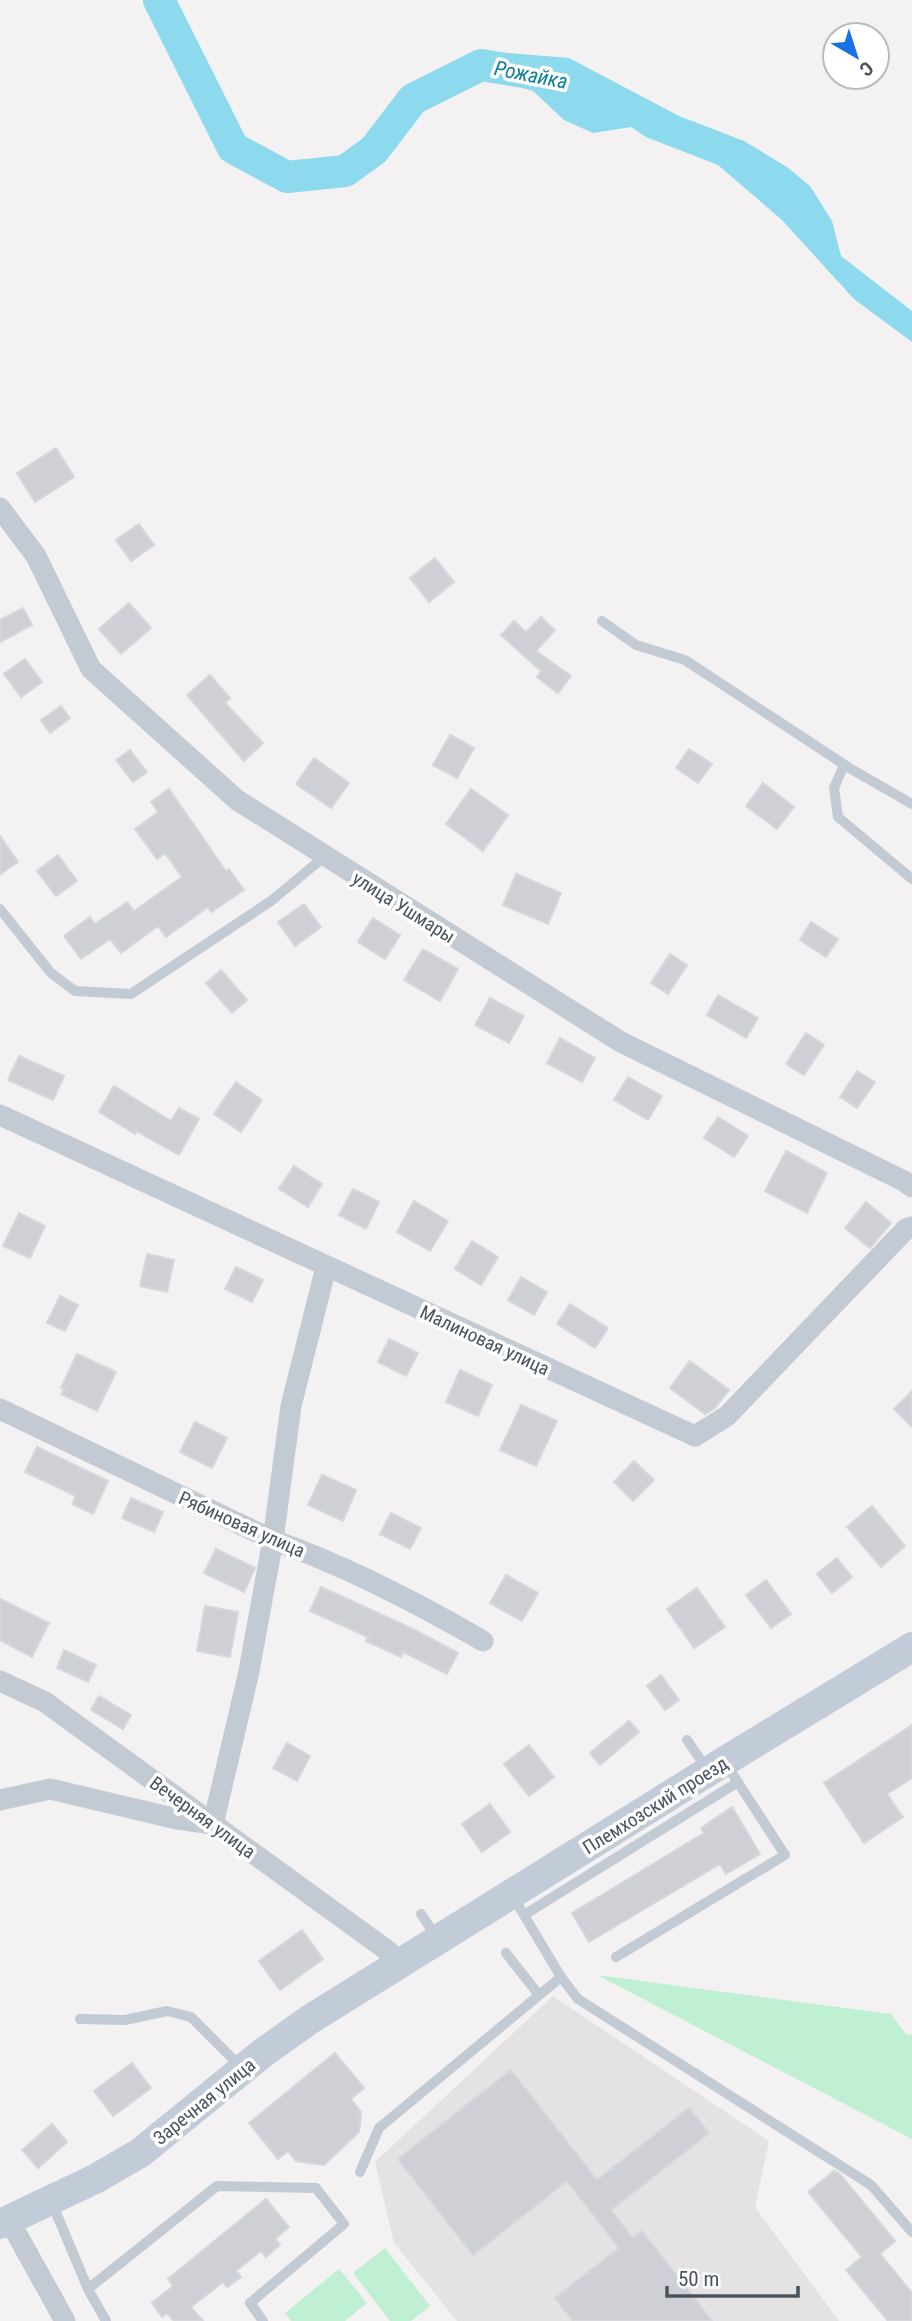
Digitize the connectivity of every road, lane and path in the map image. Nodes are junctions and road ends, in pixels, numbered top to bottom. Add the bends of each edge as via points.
1 (0, 508) edge
2 (601, 621) dead end
3 (844, 765) junction
4 (912, 804) edge
5 (324, 857) junction
6 (912, 879) edge
7 (0, 909) edge
8 (0, 1115) edge
9 (912, 1187) edge
10 (912, 1227) edge
11 (326, 1267) junction
12 (0, 1409) edge
13 (273, 1540) junction
14 (483, 1641) dead end
15 (912, 1647) edge
16 (0, 1681) edge
17 (687, 1740) dead end
18 (724, 1772) junction
19 (0, 1800) edge
20 (213, 1824) junction
21 (518, 1905) junction
22 (421, 1914) dead end
23 (439, 1941) junction
24 (506, 1953) dead end
25 (616, 1957) dead end
26 (399, 1964) junction
27 (561, 1977) junction
28 (539, 1995) junction
29 (80, 2020) dead end
30 (243, 2069) junction
31 (360, 2172) dead end
32 (51, 2201) junction
33 (4, 2222) edge
34 (912, 2232) edge
35 (88, 2290) junction
36 (65, 2321) edge
37 (106, 2321) edge
38 (263, 2321) edge

1 - 5 street, улица Ушмары via 36,556 91,669 237,800
2 - 3 lane via 636,645 685,660
3 - 4 lane
3 - 6 lane via 834,788 838,817
5 - 7 lane via 271,901 131,994 75,991 51,973
5 - 9 street, улица Ушмары via 621,1042
8 - 11 street, Малиновая улица
10 - 11 street, Малиновая улица via 727,1416 695,1436
11 - 13 street via 291,1406
12 - 13 street, Рябиновая улица
13 - 14 street, Рябиновая улица via 423,1606
13 - 20 street via 248,1676
15 - 18 main road, Племхозский проезд
16 - 20 street, Вечерняя улица via 45,1703
17 - 18 lane
18 - 21 main road, Племхозский проезд
18 - 25 lane via 785,1855
19 - 20 street via 50,1789
20 - 26 street, Вечерняя улица via 388,1951
21 - 23 main road, Племхозский проезд
21 - 27 lane
22 - 23 lane
23 - 26 main road, Племхозский проезд
24 - 28 lane
26 - 30 main road, Заречная улица via 309,2020
27 - 28 lane
27 - 34 lane via 578,1999 871,2185
28 - 31 lane via 379,2127
29 - 30 lane via 125,2020 167,2011 191,2017
30 - 32 main road, Заречная улица via 140,2153
32 - 33 main road, Заречная улица
32 - 35 lane
33 - 36 street
35 - 37 lane
35 - 38 lane via 217,2186 316,2188 344,2224 250,2304

